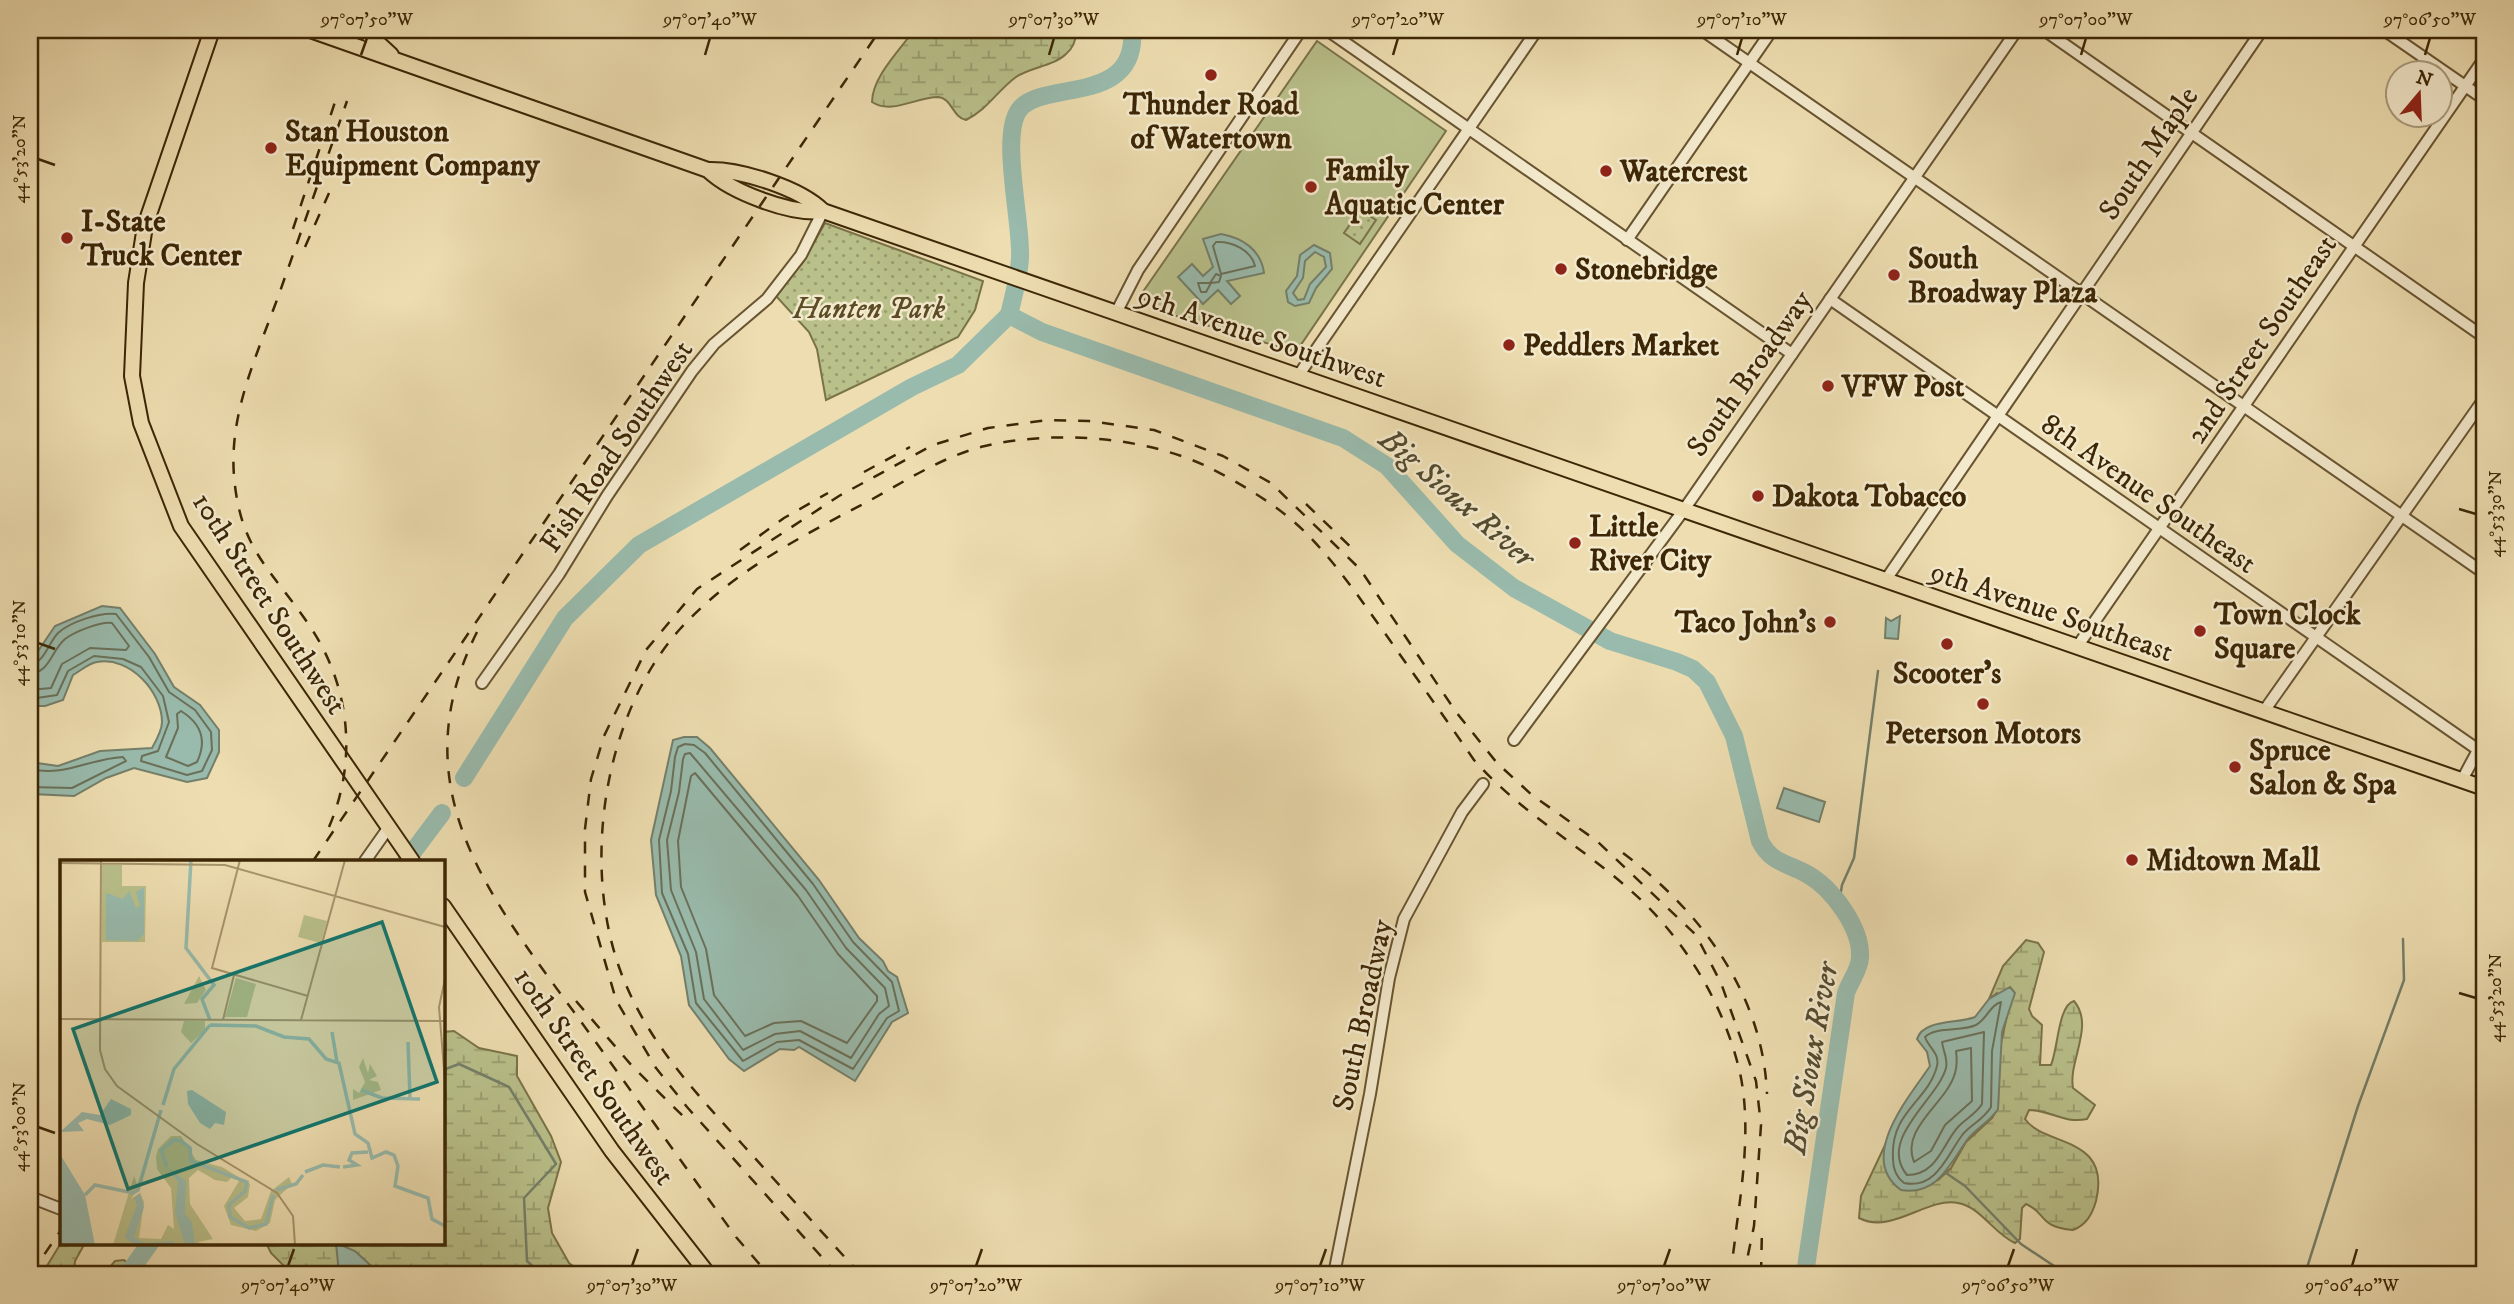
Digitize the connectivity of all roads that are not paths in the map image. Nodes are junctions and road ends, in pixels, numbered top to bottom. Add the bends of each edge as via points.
1 (212, 30) edge
2 (310, 30) edge
3 (358, 30) edge
4 (1301, 30) edge
5 (1327, 30) edge
6 (1537, 30) edge
7 (1702, 30) edge
8 (1772, 30) edge
9 (2017, 30) edge
10 (2044, 30) edge
11 (2262, 30) edge
12 (2384, 30) edge
13 (2484, 58) edge
14 (398, 60) junction
15 (1750, 63) junction
16 (2466, 86) junction
17 (2484, 99) edge
18 (1468, 128) junction
19 (2192, 132) junction
20 (1914, 177) junction
21 (823, 211) junction
22 (1627, 240) junction
23 (2354, 246) junction
24 (2082, 294) junction
25 (1830, 299) junction
26 (1116, 313) junction
27 (2484, 337) edge
28 (1792, 354) junction
29 (1298, 376) junction
30 (2484, 399) edge
31 (2245, 407) junction
32 (1997, 417) junction
33 (1683, 511) junction
34 (2403, 517) junction
35 (2159, 530) junction
36 (2484, 573) edge
37 (1885, 581) junction
38 (2317, 639) junction
39 (2077, 647) junction
40 (482, 683) dead end
41 (2264, 711) junction
42 (2484, 739) edge
43 (1514, 740) dead end
44 (2477, 749) junction
45 (2462, 780) junction
46 (1483, 784) dead end
47 (2484, 788) edge
48 (389, 827) junction
49 (366, 860) edge
50 (411, 860) edge
51 (444, 907) edge
52 (30, 1197) edge
53 (60, 1209) edge
54 (708, 1274) edge
55 (1334, 1274) edge

1 - 48 main road, 10th Street Southwest via 145,226 136,283 132,376 141,423 181,526
2 - 14 main road, 9th Avenue Southwest
3 - 14 main road via 368,33
4 - 26 street via 1138,270
5 - 18 street
6 - 18 street
7 - 15 street
8 - 15 street
9 - 20 street, South Broadway
10 - 19 street
11 - 19 street, South Maple
12 - 16 street
13 - 16 street, 2nd Street Southeast
14 - 21 main road, 9th Avenue Southwest via 708,170 723,184 805,213
15 - 20 street
15 - 22 street
16 - 17 street
16 - 23 street, 2nd Street Southeast
18 - 22 street
18 - 29 street
19 - 23 street
19 - 24 street, South Maple
20 - 24 street
20 - 25 street, South Broadway
21 - 26 main road, 9th Avenue Southwest
21 - 40 street, Fish Road Southwest via 801,255 767,299 714,344 692,371
22 - 28 street
23 - 27 street
23 - 31 street, 2nd Street Southeast
24 - 31 street
24 - 32 street, South Maple
25 - 28 street, South Broadway
25 - 32 street, 8th Avenue Southeast
26 - 29 main road, 9th Avenue Southwest
28 - 33 street, South Broadway
29 - 33 main road, 9th Avenue Southwest
30 - 34 street
31 - 34 street
31 - 35 street, 2nd Street Southeast
32 - 35 street, 8th Avenue Southeast
32 - 37 street, South Maple
33 - 37 main road, 9th Avenue Southeast
33 - 43 street, South Broadway
34 - 36 street
34 - 38 street
35 - 38 street, 8th Avenue Southeast
35 - 39 street, 2nd Street Southeast
37 - 39 main road, 9th Avenue Southeast
38 - 41 street
38 - 44 street, 8th Avenue Southeast
39 - 41 main road, 9th Avenue Southeast
41 - 45 main road, 9th Avenue Southeast
42 - 44 street
44 - 45 street
45 - 47 main road, 9th Avenue Southeast
46 - 55 street, South Broadway via 1462,812 1404,919
48 - 49 street
48 - 50 main road, 10th Street Southwest
51 - 54 main road, 10th Street Southwest via 612,1150
52 - 53 street

